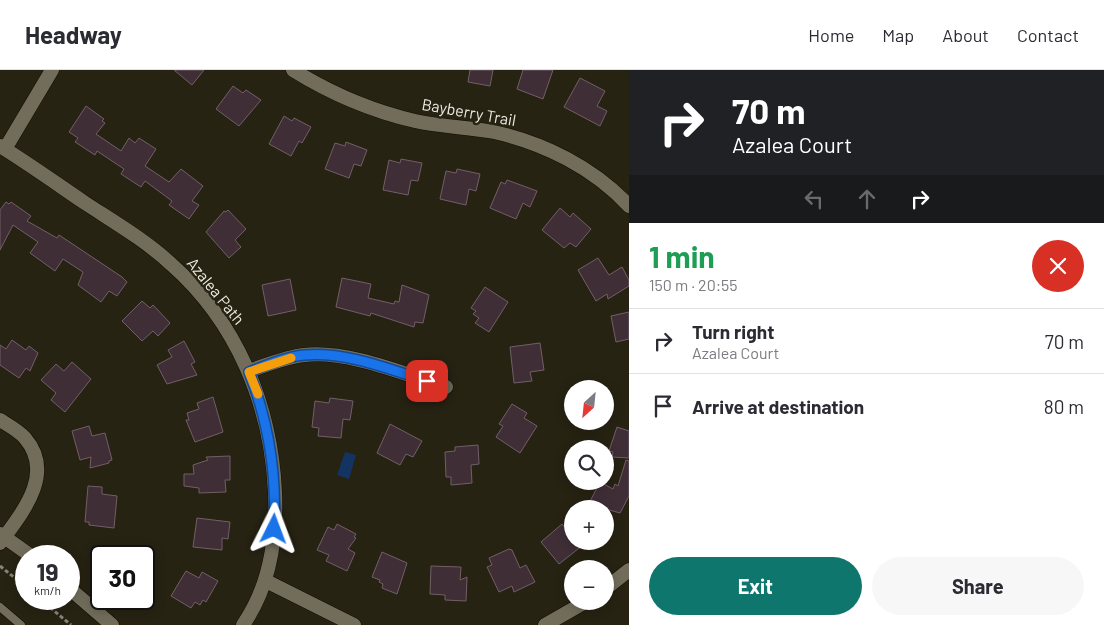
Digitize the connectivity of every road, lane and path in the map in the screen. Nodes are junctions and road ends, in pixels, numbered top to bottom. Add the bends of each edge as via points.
1 (52, 70) edge
2 (293, 70) edge
3 (2, 148) edge
4 (629, 206) edge
5 (249, 372) junction
6 (446, 386) dead end
7 (0, 420) edge
8 (1, 538) edge
9 (15, 546) edge
10 (0, 566) edge
11 (629, 570) edge
12 (15, 578) edge
13 (266, 581) junction
14 (614, 582) edge
15 (80, 597) edge
16 (0, 607) edge
17 (53, 610) edge
18 (571, 610) edge
19 (21, 625) edge
20 (71, 625) edge
21 (112, 625) edge
22 (243, 625) edge
23 (354, 625) edge
24 (544, 625) edge

1 - 3 street
2 - 4 street, Bayberry Trail via 339,95 389,114 493,132 542,147 585,169
3 - 5 street, Azalea Path via 172,264 219,318
5 - 6 street via 285,359 323,355 342,357
5 - 13 street, Azalea Path via 264,418 274,466 274,529
7 - 8 street via 25,438 36,460 38,473 30,498
8 - 9 street
10 - 12 path
11 - 14 street
13 - 22 street, Azalea Path
13 - 23 street
15 - 21 street
16 - 19 lane
17 - 20 path
18 - 24 street

